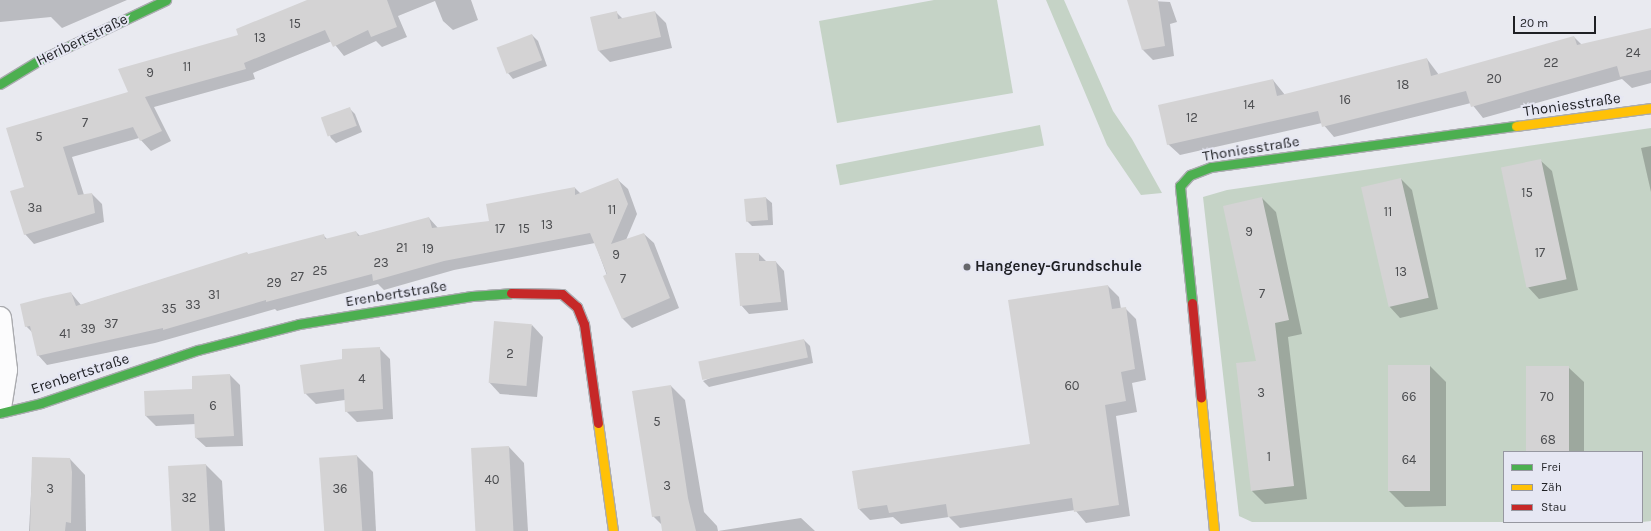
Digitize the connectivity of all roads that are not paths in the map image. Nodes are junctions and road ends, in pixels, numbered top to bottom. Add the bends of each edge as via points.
1 (166, 0) edge
2 (0, 84) edge
3 (1651, 108) edge
4 (0, 318) edge
5 (0, 407) edge
6 (0, 413) edge
7 (613, 531) edge
8 (1214, 531) edge

1 - 2 street, Heribertstraße via 38,61
3 - 8 street, Thoniesstraße via 1211,167 1190,175 1180,186
4 - 5 street via 6,370
6 - 7 street, Erenbertstraße via 41,403 198,350 299,324 472,296 534,292 562,294 577,307 584,324

